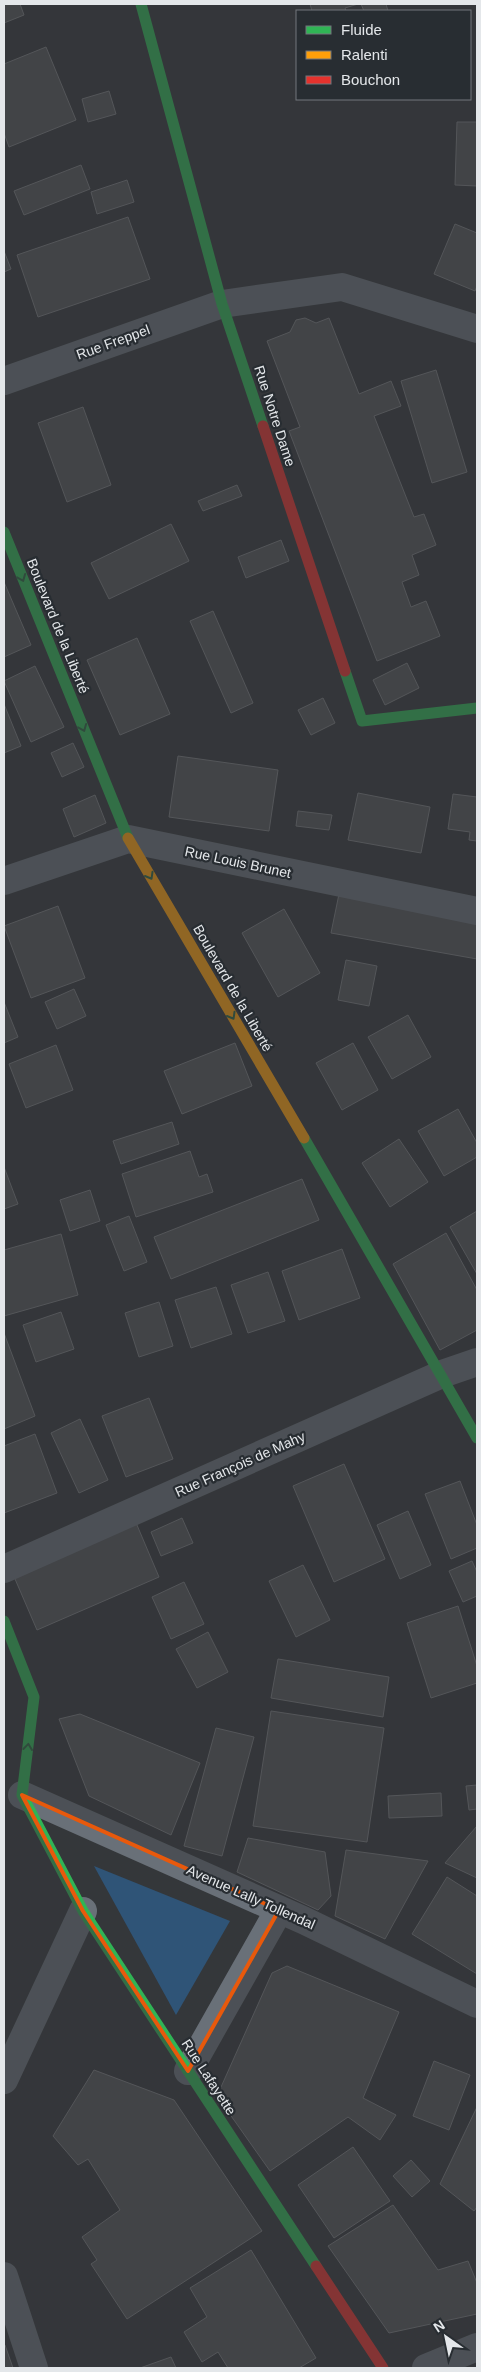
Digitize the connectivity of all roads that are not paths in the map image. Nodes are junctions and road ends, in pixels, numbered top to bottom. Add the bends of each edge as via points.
1 (141, 4) edge
2 (222, 304) junction
3 (477, 329) edge
4 (4, 381) edge
5 (4, 532) edge
6 (477, 708) edge
7 (128, 840) junction
8 (4, 881) edge
9 (477, 911) edge
10 (477, 1362) edge
11 (442, 1374) junction
12 (477, 1438) edge
13 (4, 1569) edge
14 (4, 1621) edge
15 (17, 1794) junction
16 (83, 1910) junction
17 (279, 1910) junction
18 (477, 2004) edge
19 (188, 2071) junction
20 (4, 2080) edge
21 (4, 2276) edge
22 (477, 2347) edge
23 (34, 2368) edge
24 (383, 2368) edge
25 (426, 2368) edge

1 - 2 street, Rue Notre Dame
2 - 3 street, Rue Freppel via 342,287
2 - 4 street, Rue Freppel
2 - 6 street, Rue Notre Dame via 362,721
5 -> 7 street, Boulevard de la Liberté
7 - 8 street, Rue Louis Brunet
7 - 9 street, Rue Louis Brunet
7 -> 11 street, Boulevard de la Liberté
10 - 11 street, Rue François de Mahy
11 - 12 street, Boulevard de la Liberté
11 - 13 street, Rue François de Mahy
15 -> 14 street via 34,1697
15 - 16 street, Rue Lafayette
15 - 17 street, Avenue Lally Tollendal
16 - 19 street, Rue Lafayette
16 - 20 street
17 - 18 street, Avenue Lally Tollendal
17 - 19 street
19 - 24 street, Rue Lafayette
21 - 23 street
22 - 25 street

